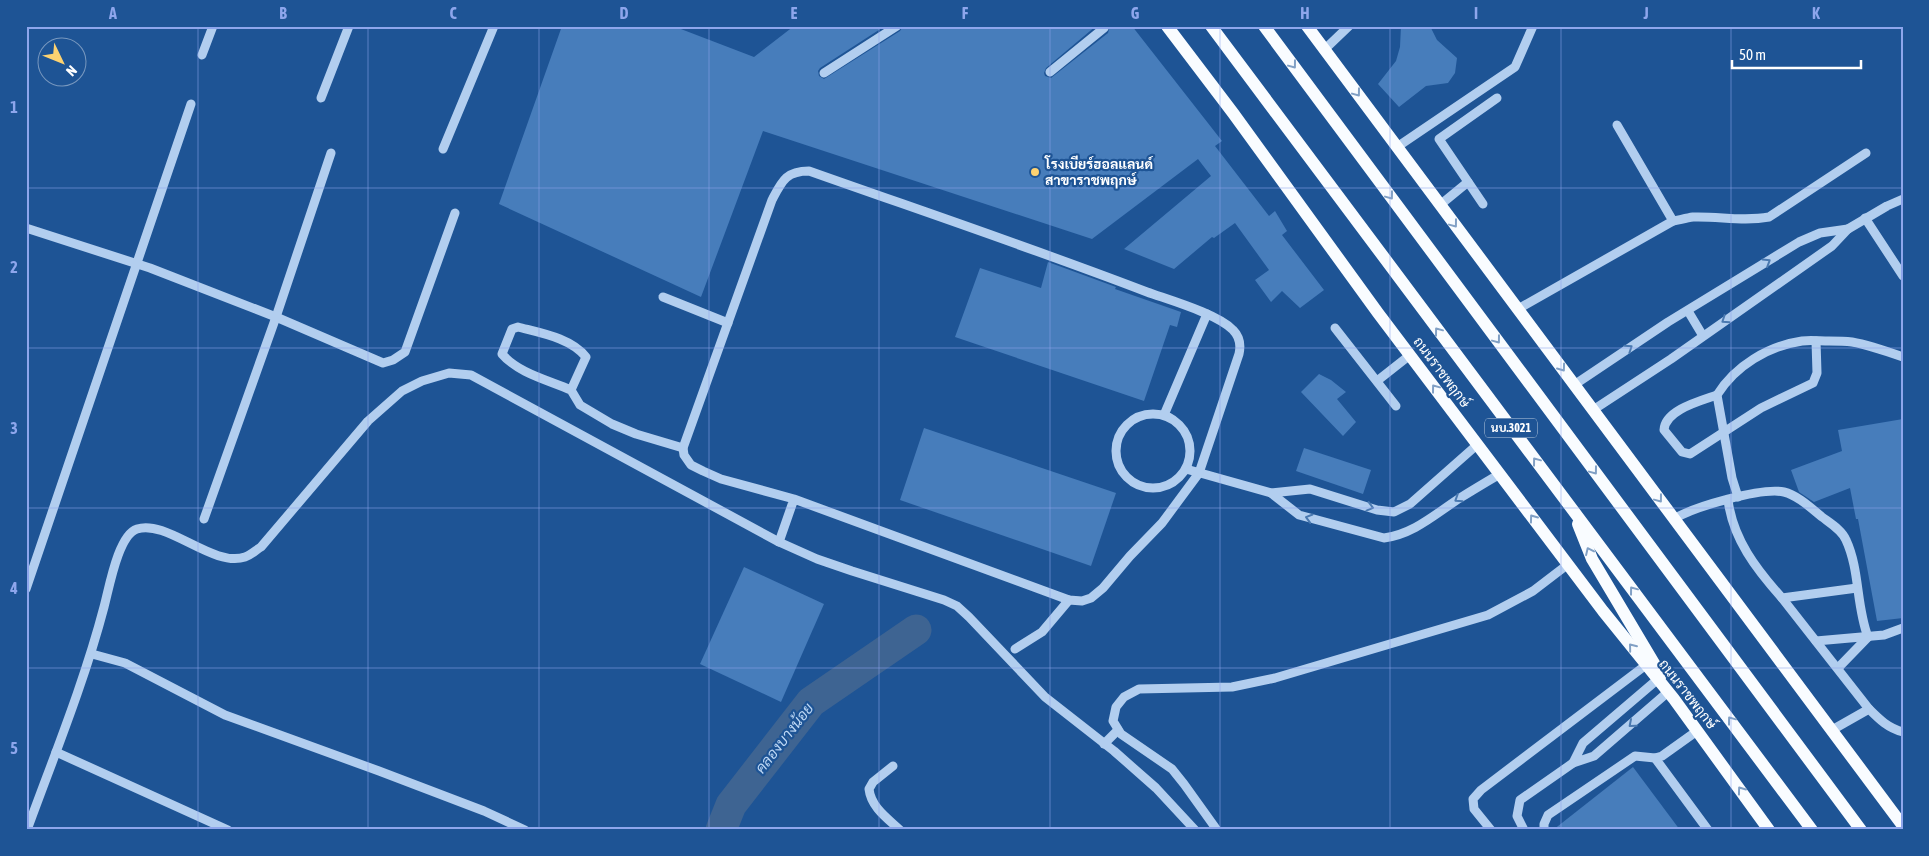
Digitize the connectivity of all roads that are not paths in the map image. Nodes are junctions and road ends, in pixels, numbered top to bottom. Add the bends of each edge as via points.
1 (212, 26) edge
2 (349, 26) edge
3 (494, 26) edge
4 (897, 26) edge
5 (1103, 26) edge
6 (1167, 26) edge
7 (1211, 26) edge
8 (1264, 26) edge
9 (1308, 26) edge
10 (1349, 26) edge
11 (1533, 26) edge
12 (1324, 49) junction
13 (202, 55) dead end
14 (1050, 72) dead end
15 (824, 73) dead end
16 (321, 98) dead end
17 (1496, 98) dead end
18 (192, 104) dead end
19 (1616, 125) dead end
20 (1397, 147) junction
21 (443, 149) dead end
22 (332, 153) dead end
23 (1866, 153) dead end
24 (1468, 182) junction
25 (1903, 198) edge
26 (1483, 204) dead end
27 (1440, 205) junction
28 (455, 213) dead end
29 (1865, 218) junction
30 (1673, 221) junction
31 (26, 228) edge
32 (1848, 229) junction
33 (1899, 262) edge
34 (137, 264) junction
35 (1903, 276) edge
36 (663, 297) dead end
37 (1518, 309) junction
38 (1688, 311) junction
39 (1207, 314) junction
40 (276, 317) junction
41 (728, 323) junction
42 (1335, 328) dead end
43 (1702, 336) junction
44 (1816, 342) junction
45 (1410, 355) junction
46 (1903, 357) edge
47 (1377, 381) junction
48 (1574, 385) junction
49 (571, 390) junction
50 (1717, 395) junction
51 (1396, 406) dead end
52 (1593, 410) junction
53 (1164, 415) junction
54 (1724, 432) junction
55 (1478, 444) junction
56 (683, 448) junction
57 (1186, 469) junction
58 (1199, 473) junction
59 (1500, 474) junction
60 (1272, 493) junction
61 (1738, 497) junction
62 (794, 499) junction
63 (1728, 500) junction
64 (1574, 511) junction
65 (204, 519) dead end
66 (1674, 519) junction
67 (779, 542) junction
68 (1568, 564) junction
69 (1858, 588) junction
70 (26, 589) edge
71 (1782, 598) junction
72 (1069, 600) junction
73 (1903, 628) edge
74 (1868, 637) junction
75 (1816, 642) junction
76 (1015, 649) dead end
77 (92, 654) junction
78 (1646, 665) junction
79 (1838, 668) junction
80 (1658, 679) junction
81 (1671, 696) junction
82 (1869, 708) junction
83 (1118, 730) junction
84 (1697, 730) junction
85 (1832, 730) junction
86 (1903, 732) edge
87 (1104, 744) junction
88 (56, 752) junction
89 (1655, 758) junction
90 (1573, 763) junction
91 (893, 766) dead end
92 (1903, 826) edge
93 (27, 830) edge
94 (228, 830) edge
95 (525, 830) edge
96 (900, 830) edge
97 (1195, 830) edge
98 (1216, 830) edge
99 (1491, 830) edge
100 (1524, 830) edge
101 (1544, 830) edge
102 (1708, 830) edge
103 (1769, 830) edge
104 (1812, 830) edge
105 (1861, 830) edge

1 - 13 street
2 - 16 street
3 - 21 street
4 - 15 street
5 - 14 street
6 - 45 main road, ถนนราชพฤกษ์ / นบ.3021
64 -> 7 main road, ถนนราชพฤกษ์ / นบ.3021
8 -> 105 main road, นบ.3021
9 - 12 main road
10 - 12 street
11 - 20 street via 1516,67
12 -> 20 main road
17 - 24 street via 1439,139
18 - 34 street
19 - 30 street
20 - 27 main road
22 - 40 street
23 - 30 street via 1769,217 1755,220 1692,217
24 - 26 street
24 - 27 street
25 - 29 street
27 -> 37 main road
28 - 40 street via 405,352 394,360 383,362
29 - 32 street
29 - 33 street
30 - 37 street
31 - 34 street
38 -> 32 street via 1799,242 1820,233
32 -> 43 street via 1832,246
33 - 35 street
34 - 40 street
34 - 70 street
36 - 41 street
37 -> 48 main road
38 - 43 street
48 -> 38 street
39 - 41 street via 809,171 798,171 790,173 781,183 772,200
39 - 53 street
39 - 58 street via 1234,330 1241,346
40 - 65 street
41 - 56 street
42 - 47 street
43 - 52 street
44 - 46 street via 1850,342
44 - 50 street via 1802,341 1755,358 1725,382
44 - 54 street via 1817,373 1813,384 1761,408
45 - 47 street
55 -> 45 main road, ถนนราชพฤกษ์ / นบ.3021
47 - 51 street
48 - 52 main road
49 - 49 street via 586,357 579,349 555,338 518,327 512,329 502,354 508,361
49 - 56 street via 580,406 612,424
50 - 54 street
50 - 54 street via 1671,415 1664,423 1664,430 1682,452 1690,454
52 -> 66 main road
53 - 57 street via 1176,421 1190,443
53 - 57 street via 1142,415 1124,426 1115,445 1117,466 1130,483 1151,490 1171,484
54 - 61 street
55 - 59 main road, ถนนราชพฤกษ์ / นบ.3021
60 -> 55 street via 1310,489 1377,510 1394,512 1410,504
56 - 62 street via 691,465 703,471
57 - 58 street
58 - 60 street
58 - 72 street via 1162,523 1103,588 1091,598
59 -> 60 street via 1414,529 1384,538 1299,515
68 -> 59 main road, ถนนราชพฤกษ์ / นบ.3021
61 - 63 street
61 - 69 street via 1781,491 1815,511 1846,538
62 - 67 street
62 - 72 street
63 - 66 street via 1685,512
63 - 71 street via 1731,518 1748,554
81 -> 64 main road via 1657,666 1592,559
104 -> 64 main road, ถนนราชพฤกษ์ / นบ.3021
66 - 85 main road
67 - 77 street via 471,375 449,373 402,391 375,415 261,546 244,557 229,558 212,553 153,527 136,529 127,537 118,557
67 - 87 street via 817,559 957,606 1045,697
78 -> 68 main road, ถนนราชพฤกษ์ / นบ.3021
68 - 83 street via 1533,591 1488,614 1294,672 1232,687 1139,689 1124,697 1116,707 1113,721
69 - 71 street
69 - 74 street via 1862,622
71 - 75 street
72 - 76 street via 1042,632
73 - 74 street
74 - 75 street
74 - 79 street
75 - 79 street
77 - 88 street
77 - 95 street via 125,663 225,715 380,771
78 - 80 main road, ถนนราชพฤกษ์ / นบ.3021
78 - 99 street via 1481,790 1474,799 1474,809
79 - 82 street
80 - 81 main road, ถนนราชพฤกษ์ / นบ.3021
80 - 90 street via 1583,743
81 - 84 main road, ถนนราชพฤกษ์ / นบ.3021
81 -> 90 street via 1594,756
82 - 85 street
82 - 86 street via 1883,723
83 - 87 street
83 - 98 street via 1172,770
84 - 89 street via 1667,754
103 -> 84 main road, ถนนราชพฤกษ์ / นบ.3021
85 - 92 main road
87 - 97 street via 1156,788
88 - 93 street
88 - 94 street
89 - 101 street via 1635,756 1548,815
89 - 102 street
90 - 100 street via 1520,800 1517,816
91 - 96 street via 869,789 875,806

